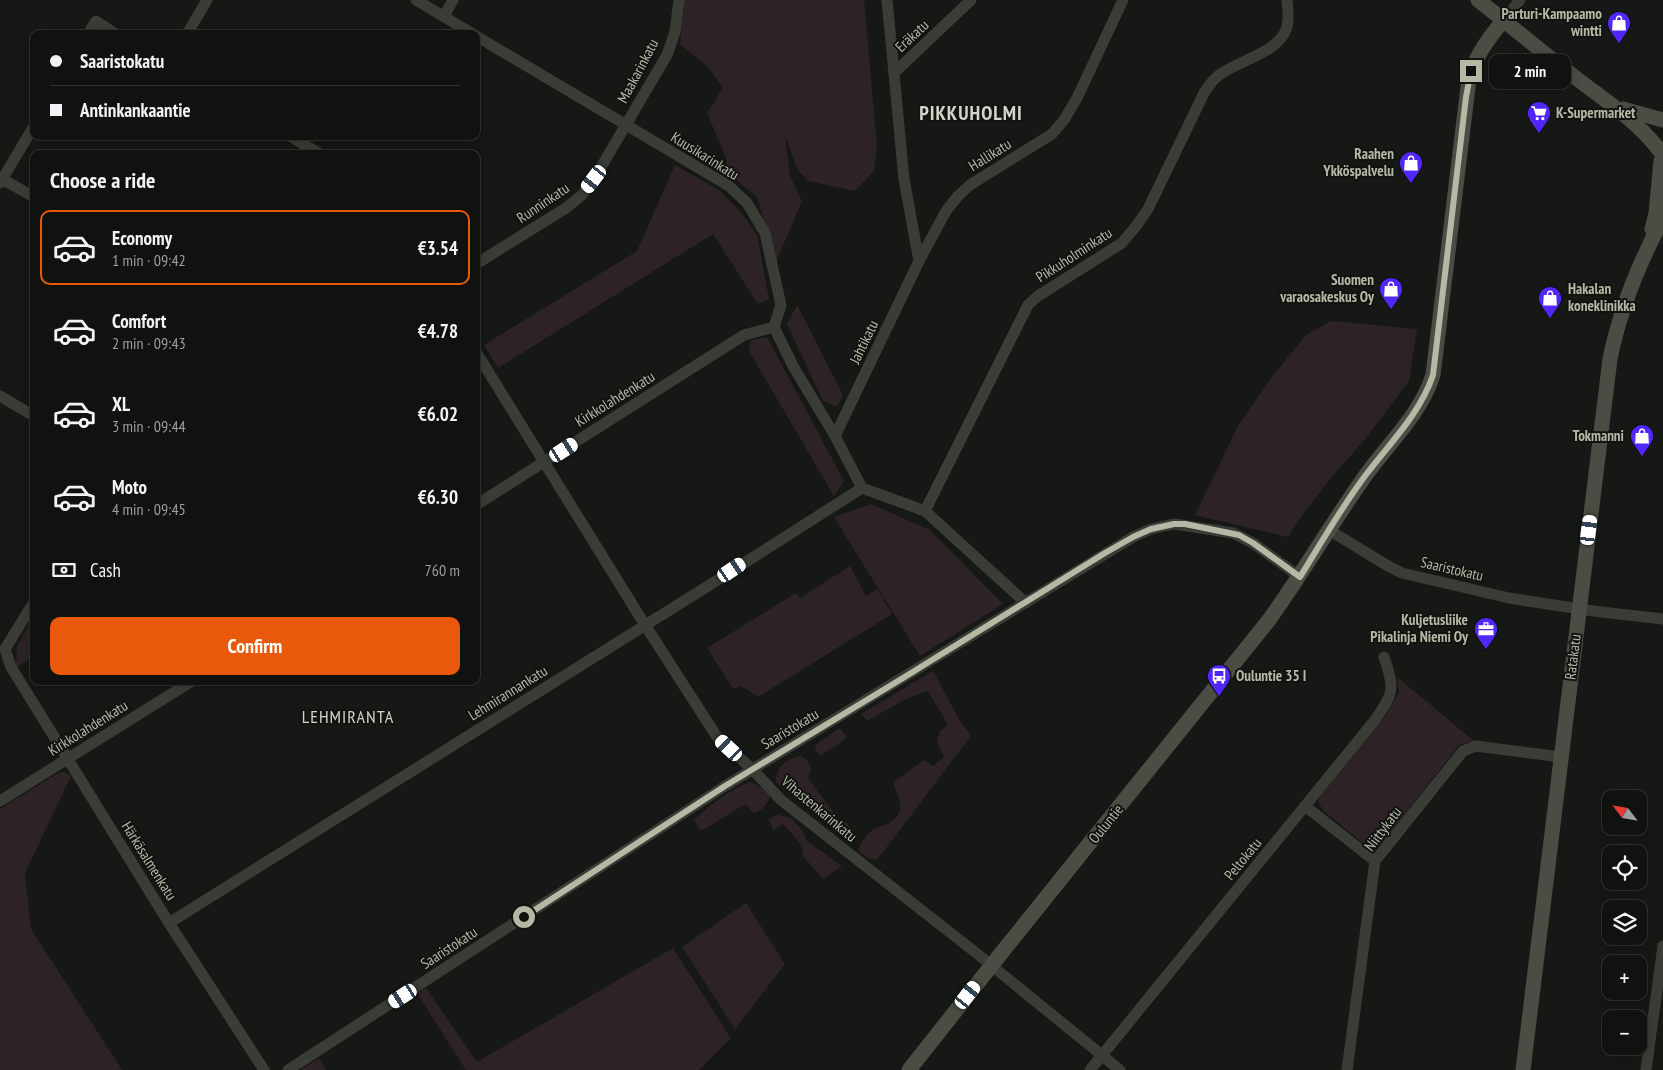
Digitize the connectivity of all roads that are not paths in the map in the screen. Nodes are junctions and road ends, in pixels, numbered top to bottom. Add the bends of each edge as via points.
1 (207, 0) edge
2 (416, 0) edge
3 (453, 0) edge
4 (679, 0) edge
5 (887, 0) edge
6 (972, 0) edge
7 (1123, 0) edge
8 (1288, 0) edge
9 (1478, 0) edge
10 (1520, 0) edge
11 (444, 16) junction
12 (1504, 20) junction
13 (90, 30) edge
14 (110, 30) edge
15 (189, 30) edge
16 (467, 30) edge
17 (480, 38) edge
18 (894, 73) junction
19 (1617, 108) junction
20 (1663, 120) edge
21 (626, 126) junction
22 (30, 133) edge
23 (297, 140) edge
24 (313, 150) edge
25 (1662, 155) edge
26 (1, 181) edge
27 (30, 195) edge
28 (1663, 218) edge
29 (1647, 250) junction
30 (919, 261) junction
31 (480, 262) edge
32 (774, 327) junction
33 (480, 358) edge
34 (0, 396) edge
35 (30, 414) edge
36 (835, 436) junction
37 (544, 462) junction
38 (862, 488) junction
39 (480, 502) edge
40 (925, 511) junction
41 (1329, 530) junction
42 (1300, 577) junction
43 (1026, 603) junction
44 (30, 607) edge
45 (1579, 609) junction
46 (1663, 620) edge
47 (645, 625) junction
48 (2, 645) edge
49 (1384, 657) dead end
50 (186, 685) edge
51 (1561, 757) junction
52 (68, 759) junction
53 (753, 770) junction
54 (0, 802) edge
55 (1305, 806) junction
56 (1375, 861) junction
57 (169, 923) junction
58 (1663, 946) edge
59 (992, 965) junction
60 (1102, 1055) junction
61 (264, 1070) edge
62 (288, 1070) edge
63 (909, 1070) edge
64 (1090, 1070) edge
65 (1120, 1070) edge
66 (1347, 1070) edge
67 (1523, 1070) edge
68 (1646, 1070) edge

1 - 15 street
2 - 11 street
3 - 11 street
4 - 21 street, Maakarinkatu via 675,32 667,55
5 - 18 street
6 - 18 street, Eräkatu
7 - 30 street, Hallikatu via 1064,120 1052,134 970,185 958,196 946,211
8 - 40 street, Pikkuholminkatu via 1289,19 1277,44 1222,72 1204,93 1148,209 1122,243 1028,305
9 - 12 street
10 - 12 street
11 - 16 street
12 - 19 street
12 - 41 street, Ouluntie via 1475,60 1469,79 1442,308 1428,390 1412,417 1363,479
13 - 14 street via 96,21
17 - 21 street, Kuusikarinkatu
18 - 30 street via 904,179
19 - 20 street
19 - 25 street via 1646,133
21 - 31 street, Runninkatu via 582,195
21 - 32 street, Kuusikarinkatu via 728,186 748,203 765,233 781,305
22 - 26 street
23 - 24 street
25 - 29 street, Ratakatu via 1656,213
26 - 27 street
28 - 29 street, Ratakatu
29 - 45 street, Ratakatu via 1626,299 1610,359
30 - 36 street, Jahtikatu
32 - 36 street
32 - 37 street, Kirkkolahdenkatu via 744,335
33 - 37 street, Vihastenkarinkatu
34 - 35 street
36 - 38 street
37 - 39 street, Kirkkolahdenkatu
37 - 47 street, Vihastenkarinkatu
38 - 40 street
38 - 47 street, Lehmirannankatu
40 - 43 street
41 - 42 street, Ouluntie
41 - 45 street, Saaristokatu via 1402,573 1509,598
42 - 43 street, Saaristokatu via 1239,535 1174,524 1133,537
42 - 59 street, Ouluntie
43 - 53 street, Saaristokatu
44 - 48 street
45 - 46 street, Saaristokatu
45 - 51 street, Ratakatu
47 - 53 street, Vihastenkarinkatu via 717,737
47 - 57 street, Lehmirannankatu
48 - 52 street, Härkäsalmenkatu via 11,667
49 - 55 street, Peltokatu via 1392,685 1391,694 1375,720
50 - 52 street, Kirkkolahdenkatu
51 - 56 street, Niittykatu via 1476,746 1463,751
51 - 67 street, Ratakatu
52 - 54 street, Kirkkolahdenkatu
52 - 57 street, Härkäsalmenkatu
53 - 59 street, Vihastenkarinkatu via 781,800
53 - 62 street, Saaristokatu
55 - 56 street
55 - 60 street, Peltokatu
56 - 66 street, Niittykatu
57 - 61 street, Härkäsalmenkatu
58 - 68 street
59 - 60 street, Vihastenkarinkatu
59 - 63 street, Ouluntie
60 - 64 street, Peltokatu
60 - 65 street, Vihastenkarinkatu

